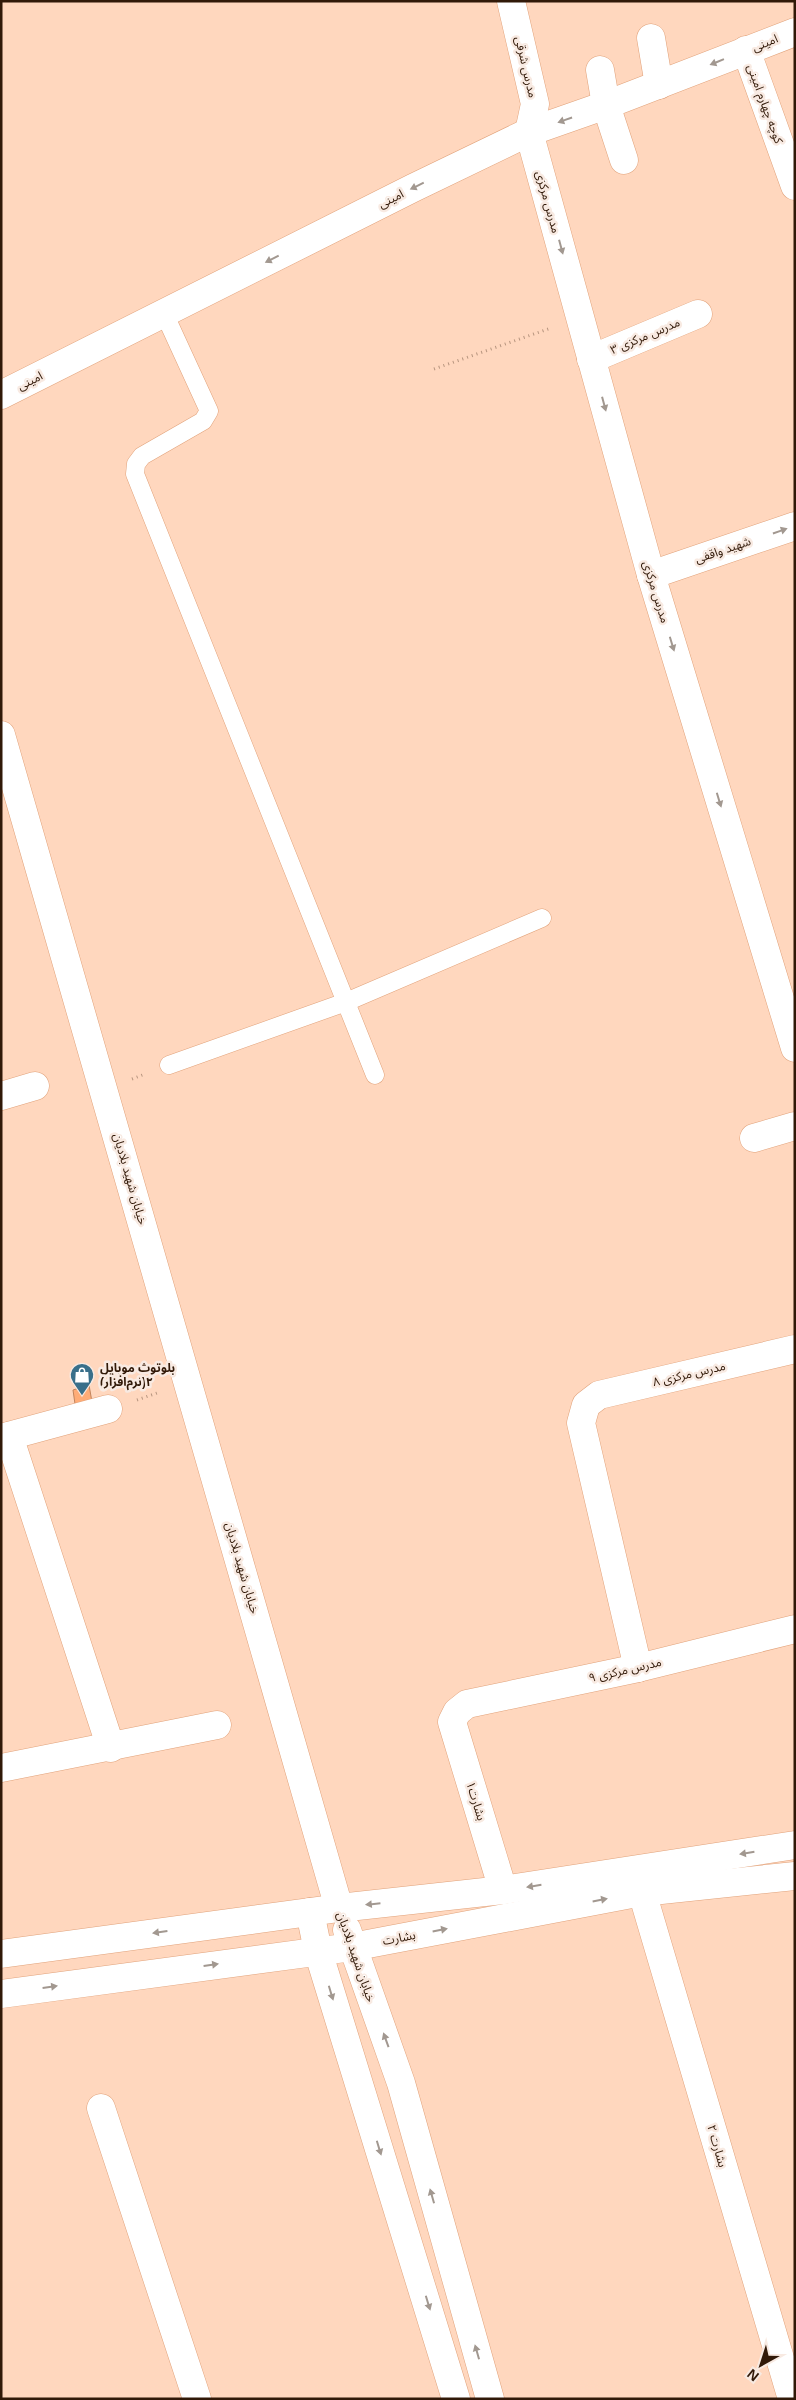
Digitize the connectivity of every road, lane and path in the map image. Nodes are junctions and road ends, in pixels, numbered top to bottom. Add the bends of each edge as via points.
1 (511, 1) edge
2 (795, 32) edge
3 (651, 38) dead end
4 (746, 50) junction
5 (600, 70) dead end
6 (659, 85) junction
7 (606, 106) junction
8 (529, 132) junction
9 (624, 160) dead end
10 (795, 186) edge
11 (164, 313) junction
12 (698, 314) dead end
13 (580, 318) junction
14 (591, 359) junction
15 (434, 369) dead end
16 (1, 395) edge
17 (795, 526) edge
18 (651, 575) junction
19 (1, 735) edge
20 (542, 918) dead end
21 (346, 1002) junction
22 (795, 1048) edge
23 (169, 1065) joint
24 (376, 1076) dead end
25 (35, 1086) dead end
26 (105, 1089) junction
27 (1, 1096) edge
28 (795, 1126) edge
29 (754, 1138) dead end
30 (795, 1349) edge
31 (189, 1384) junction
32 (108, 1408) joint
33 (5, 1437) edge
34 (795, 1629) edge
35 (638, 1668) junction
36 (457, 1712) joint
37 (217, 1725) dead end
38 (110, 1748) junction
39 (1, 1768) edge
40 (795, 1845) edge
41 (795, 1876) edge
42 (503, 1890) junction
43 (642, 1892) junction
44 (340, 1908) junction
45 (310, 1912) junction
46 (352, 1947) junction
47 (318, 1951) junction
48 (1, 1954) edge
49 (1, 1994) edge
50 (101, 2108) dead end
51 (197, 2399) edge
52 (456, 2399) edge
53 (490, 2399) edge
54 (792, 2399) edge

1 - 8 street, مدرس شرقی via 535,104
2 - 4 street, امینی
3 - 6 street
4 -> 6 street, امینی
4 - 10 street, کوچه چهارم امینی
5 - 7 street
6 - 7 street, امینی
7 -> 8 street, امینی
7 - 9 street
8 -> 11 street, امینی
8 -> 13 street, مدرس مرکزی
11 - 16 street, امینی
11 - 21 lane via 209,412 203,420 142,456 136,464 135,474
12 - 14 street, مدرس مرکزی ۳
13 - 14 street, مدرس مرکزی
13 - 15 path
14 -> 18 street, مدرس مرکزی
18 -> 17 street, شهید واقفی
18 -> 22 street, مدرس مرکزی
19 - 26 street, خیابان شهید بلادیان
20 - 21 lane
21 - 23 lane
21 - 24 lane
23 - 26 path
25 - 27 street
26 - 31 street, خیابان شهید بلادیان
28 - 29 street
30 - 35 street, مدرس مرکزی ۸ via 599,1395 586,1405 581,1423
31 - 32 path
31 - 44 street, خیابان شهید بلادیان
32 - 33 street
33 - 38 street
34 - 35 street, مدرس مرکزی ۹
35 - 36 street, مدرس مرکزی ۹ via 467,1704
36 - 42 street, بشارت۱ via 452,1722
37 - 38 street
38 - 39 street
40 -> 42 street
41 - 43 street, بشارت
42 -> 44 street
46 -> 43 street, بشارت
43 - 54 street, بشارت ۲
44 - 45 street
44 - 46 street, خیابان شهید بلادیان
45 - 47 street
45 -> 48 street
46 - 47 street, بشارت
53 -> 46 street, خیابان شهید بلادیان via 401,2084
49 -> 47 street, بشارت
47 -> 52 street
50 - 51 street

